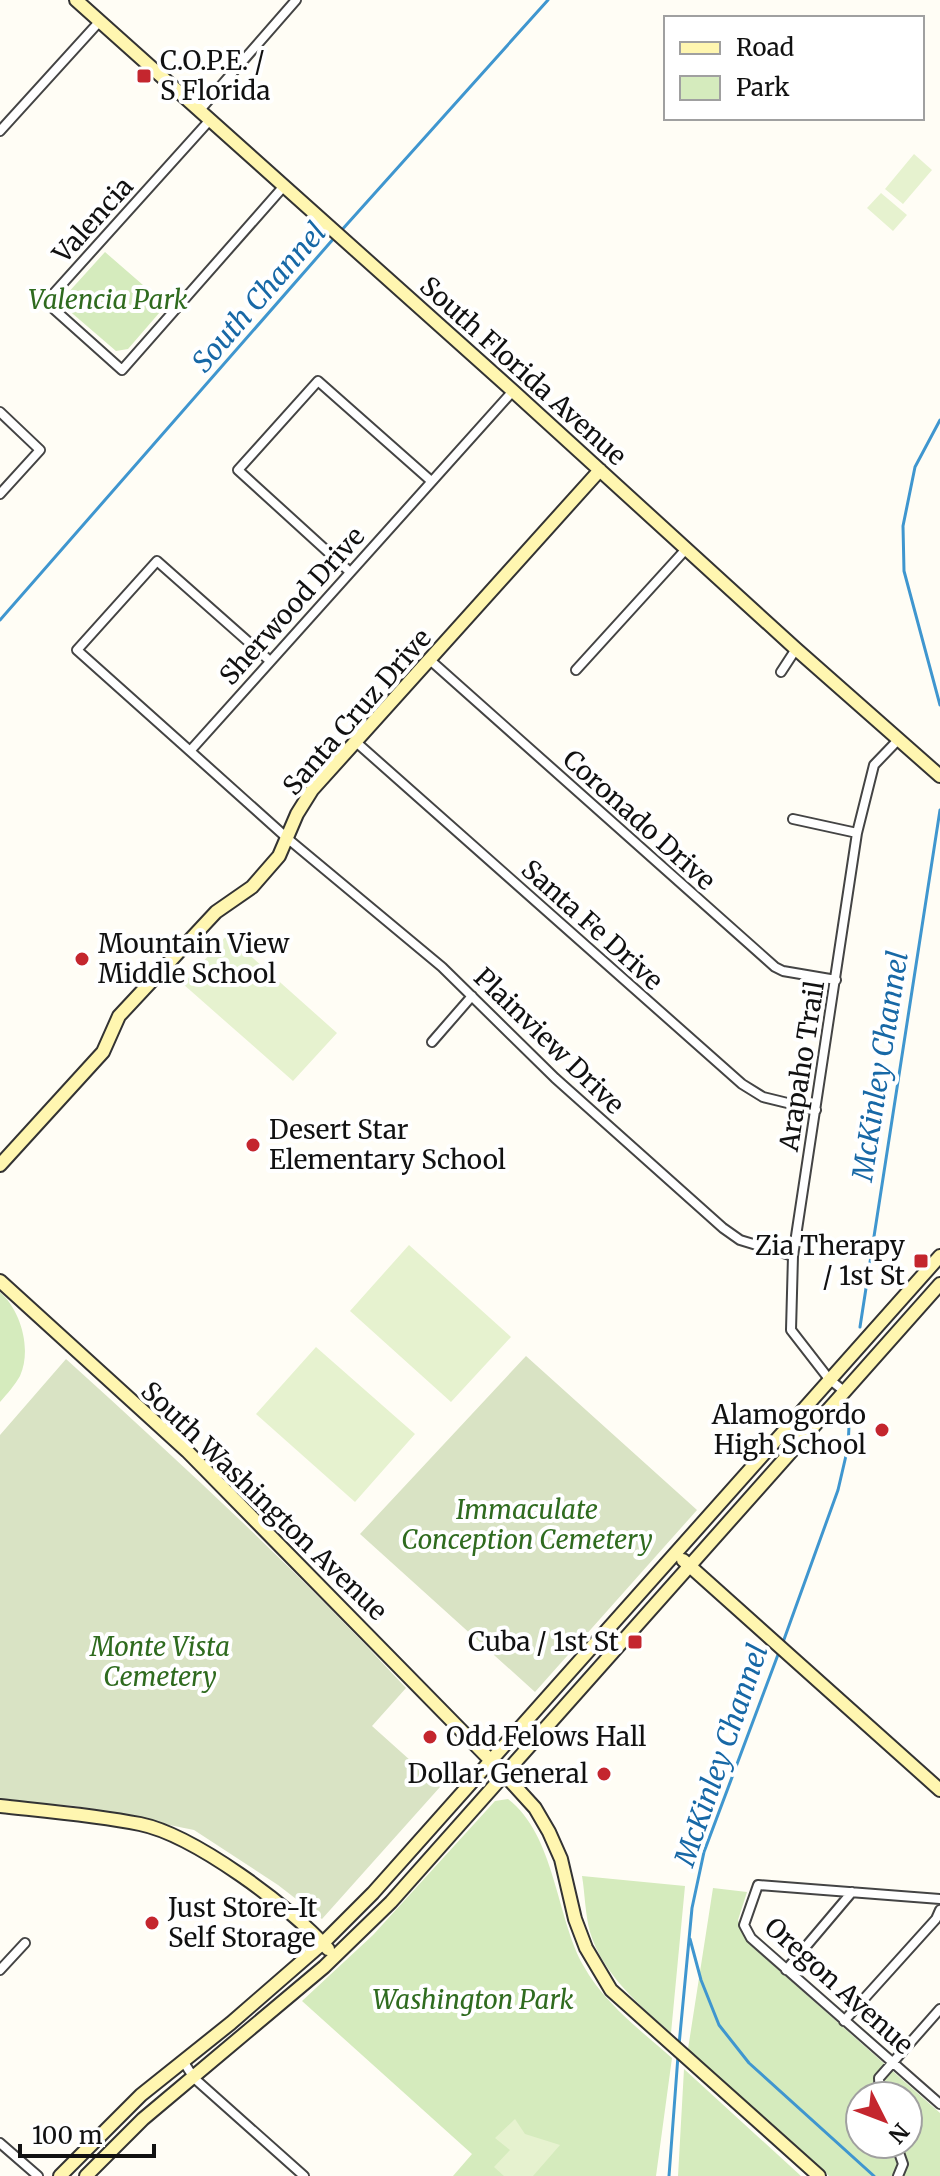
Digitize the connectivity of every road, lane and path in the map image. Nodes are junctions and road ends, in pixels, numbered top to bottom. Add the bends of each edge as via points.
1 (76, 0) edge
2 (296, 0) edge
3 (99, 22) junction
4 (199, 111) junction
5 (209, 121) junction
6 (0, 131) edge
7 (284, 186) junction
8 (513, 391) junction
9 (0, 412) edge
10 (600, 470) junction
11 (430, 480) junction
12 (0, 494) edge
13 (687, 548) junction
14 (350, 572) junction
15 (796, 649) junction
16 (430, 660) junction
17 (270, 661) junction
18 (576, 670) dead end
19 (781, 672) dead end
20 (899, 739) junction
21 (356, 742) junction
22 (190, 751) junction
23 (940, 776) edge
24 (793, 819) dead end
25 (857, 833) junction
26 (287, 838) junction
27 (836, 980) junction
28 (472, 996) junction
29 (432, 1042) dead end
30 (816, 1110) junction
31 (0, 1165) edge
32 (793, 1256) junction
33 (940, 1256) edge
34 (0, 1281) edge
35 (940, 1284) edge
36 (829, 1379) junction
37 (844, 1391) junction
38 (755, 1463) junction
39 (768, 1476) junction
40 (676, 1553) junction
41 (688, 1564) junction
42 (490, 1760) junction
43 (504, 1774) junction
44 (940, 1790) edge
45 (0, 1806) edge
46 (852, 1892) junction
47 (940, 1899) edge
48 (940, 1910) edge
49 (25, 1943) dead end
50 (323, 1943) junction
51 (335, 1957) junction
52 (0, 1970) edge
53 (786, 1970) junction
54 (940, 2009) edge
55 (844, 2021) junction
56 (183, 2061) junction
57 (893, 2063) junction
58 (194, 2078) junction
59 (879, 2080) edge
60 (940, 2104) edge
61 (0, 2143) edge
62 (38, 2176) edge
63 (60, 2176) edge
64 (86, 2176) edge
65 (304, 2176) edge
66 (819, 2176) edge

1 - 3 main road, South Florida Avenue
2 - 4 street
3 - 4 main road, South Florida Avenue
3 - 6 street
4 - 5 main road, South Florida Avenue
5 - 7 main road, South Florida Avenue
5 - 7 street, Valencia via 46,302 122,370
7 - 8 main road, South Florida Avenue
8 - 10 main road, South Florida Avenue
8 - 11 street, Sherwood Drive
9 - 12 street via 40,450
10 - 13 main road, South Florida Avenue
10 - 16 main road, Santa Cruz Drive
11 - 14 street, Sherwood Drive
11 - 14 street via 318,381 238,470
13 - 15 main road, South Florida Avenue
13 - 18 street
14 - 17 street, Sherwood Drive
15 - 19 street
15 - 20 main road, South Florida Avenue
16 - 21 main road, Santa Cruz Drive
16 - 27 street, Coronado Drive via 775,967
17 - 22 street, Sherwood Drive
17 - 22 street via 157,561 77,650
20 - 23 main road, South Florida Avenue
20 - 25 street, Arapaho Trail via 874,765
21 - 26 main road, Santa Cruz Drive via 312,790
21 - 30 street, Santa Fe Drive via 742,1084 763,1097
22 - 26 street
24 - 25 street
25 - 27 street, Arapaho Trail
26 - 28 street, Plainview Drive
26 - 31 main road, Santa Cruz Drive via 252,887 216,912 119,1016 103,1052
27 - 30 street, Arapaho Trail
28 - 29 street
28 - 32 street, Plainview Drive via 723,1228 740,1240
30 - 32 street, Arapaho Trail
32 - 36 street, Arapaho Trail via 791,1330
33 - 36 main road
34 - 42 main road, South Washington Avenue via 187,1451
35 - 37 main road
36 - 37 street, Arapaho Trail
36 - 38 main road
37 - 39 main road
38 - 39 street
38 - 40 main road
39 - 41 main road
40 - 41 main road
40 - 42 main road
41 - 43 main road
41 - 44 main road
42 - 43 main road, South Washington Avenue
42 - 50 main road
43 - 51 main road
43 - 66 main road, South Washington Avenue via 549,1832 575,1919 611,1990
45 - 50 main road via 143,1824 203,1849
46 - 47 street
46 - 53 street
46 - 53 street, Oregon Avenue via 758,1885 744,1925
48 - 55 street
49 - 52 street
50 - 51 main road
50 - 56 main road
51 - 58 main road
53 - 55 street, Oregon Avenue
54 - 57 street
55 - 57 street, Oregon Avenue
56 - 58 street
56 - 63 main road
57 - 59 street
57 - 60 street, Oregon Avenue
58 - 64 main road
58 - 65 street
61 - 62 street

